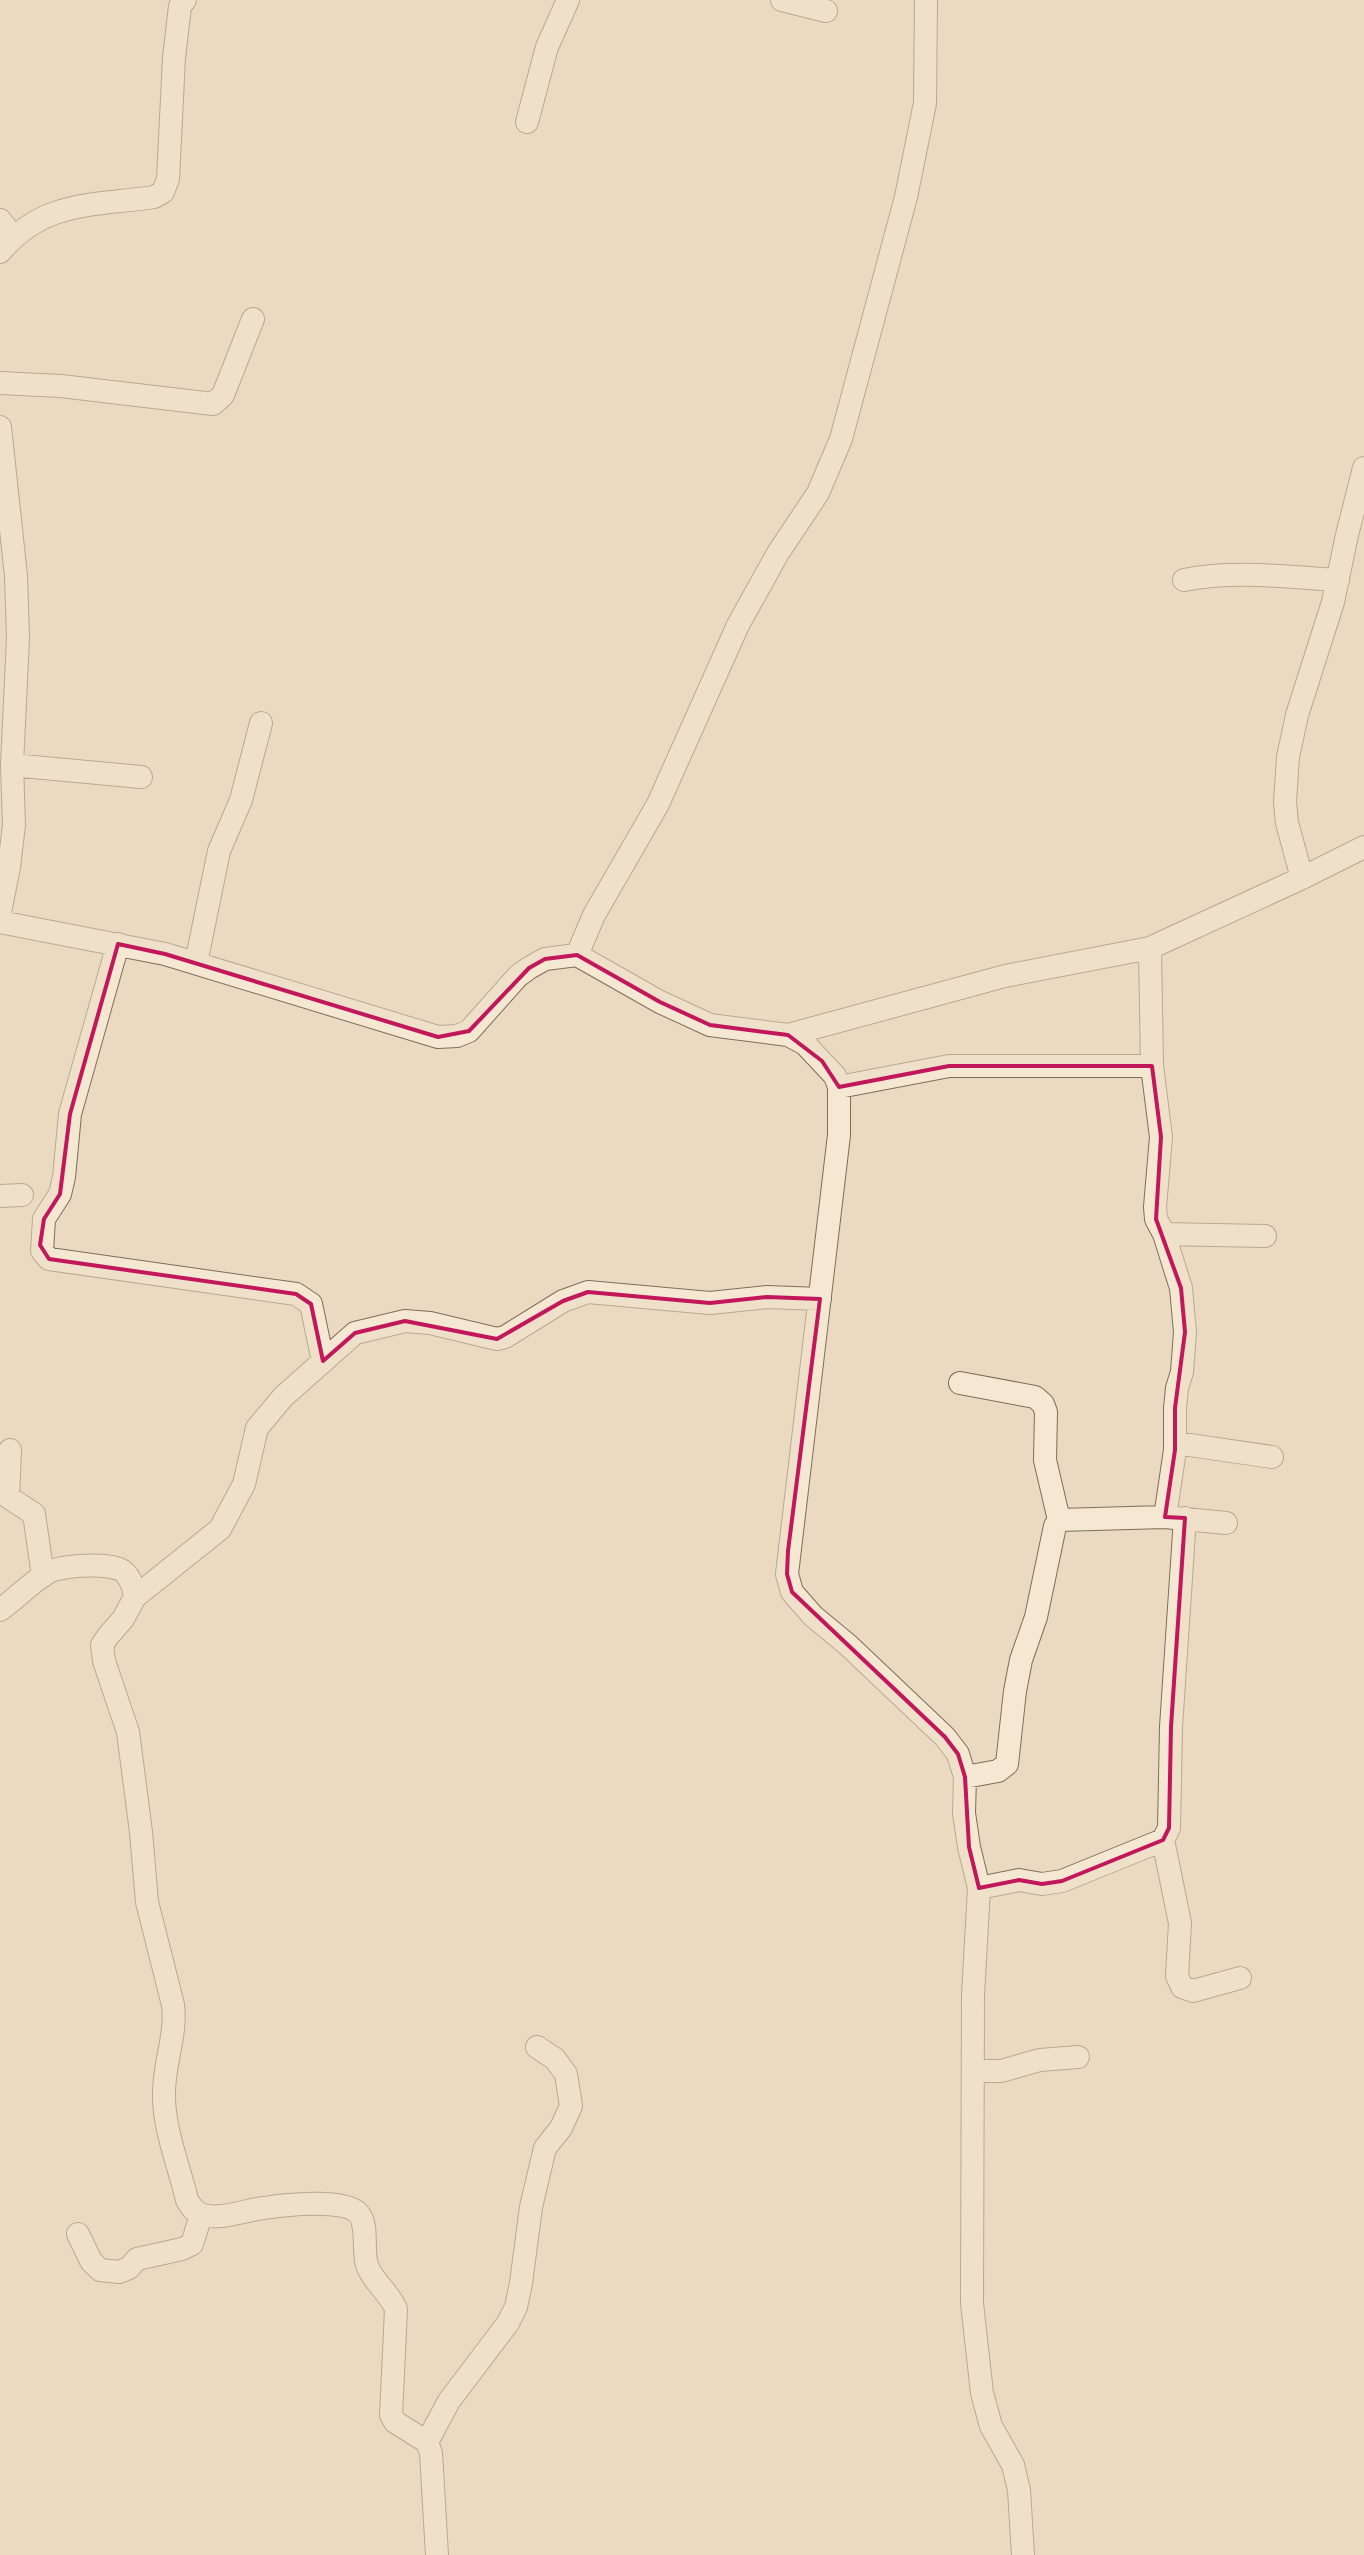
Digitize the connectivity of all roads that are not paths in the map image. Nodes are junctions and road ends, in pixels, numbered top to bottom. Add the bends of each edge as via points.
1 (185, 0) edge
2 (568, 0) edge
3 (782, 0) edge
4 (926, 0) edge
5 (826, 11) dead end
6 (527, 122) dead end
7 (4, 236) edge
8 (253, 319) dead end
9 (0, 383) edge
10 (0, 428) edge
11 (1364, 468) edge
12 (1184, 580) dead end
13 (1338, 580) junction
14 (261, 722) dead end
15 (12, 765) junction
16 (141, 777) dead end
17 (1364, 847) edge
18 (1302, 878) junction
19 (0, 912) edge
20 (0, 922) edge
21 (118, 944) junction
22 (1150, 948) junction
23 (577, 954) junction
24 (196, 964) junction
25 (788, 1035) junction
26 (1152, 1066) junction
27 (839, 1087) junction
28 (22, 1195) dead end
29 (0, 1196) edge
30 (1164, 1234) junction
31 (1265, 1236) dead end
32 (820, 1299) junction
33 (323, 1361) junction
34 (960, 1382) dead end
35 (1176, 1443) junction
36 (10, 1450) dead end
37 (1272, 1456) dead end
38 (1175, 1517) junction
39 (1059, 1520) junction
40 (1226, 1523) dead end
41 (43, 1576) junction
42 (135, 1597) junction
43 (0, 1610) edge
44 (965, 1777) junction
45 (1163, 1840) junction
46 (979, 1888) junction
47 (1240, 1978) dead end
48 (537, 2047) dead end
49 (1078, 2057) dead end
50 (974, 2071) junction
51 (201, 2215) junction
52 (78, 2234) dead end
53 (427, 2442) junction
54 (438, 2555) edge
55 (1023, 2555) edge

1 - 7 street via 180,6 174,58 168,179 163,192 154,197 68,208
2 - 6 street via 547,48
3 - 5 street
4 - 23 street via 925,103 906,197 840,439 818,493 778,553 738,625 658,804 594,916
8 - 9 street via 223,395 213,404 61,386
10 - 15 street via 16,584 18,638
11 - 13 street
12 - 13 street via 1208,575 1242,574
13 - 18 street via 1297,715 1288,757 1287,822
14 - 24 street via 241,800 219,851
15 - 16 street
15 - 19 street via 14,825
17 - 18 street
18 - 22 street
20 - 21 street
21 - 24 street
21 - 33 street via 70,1114 60,1194 44,1219 42,1251 49,1259 296,1294 311,1304
22 - 25 street via 1005,976
22 - 26 street
23 - 24 street via 545,959 529,968 469,1031 457,1036 438,1037
23 - 25 street via 660,1002 710,1025
25 - 27 street via 805,1044 822,1061 835,1076
26 - 27 street via 949,1066
26 - 30 street via 1161,1137 1155,1207 1156,1220
27 - 32 street via 839,1135
28 - 29 street
30 - 31 street
30 - 35 street via 1181,1288 1184,1311 1182,1372 1174,1408
32 - 33 street via 767,1297 710,1303 588,1292 563,1301 505,1337 497,1339 430,1323 404,1321 354,1333
32 - 44 street via 788,1551 787,1574 792,1592 813,1616 946,1737 958,1754
33 - 42 street via 283,1397 258,1428 244,1484 220,1529
34 - 39 street via 1035,1397 1043,1404 1046,1412 1045,1460
35 - 37 street
35 - 38 street
36 - 41 street via 8,1497 34,1514
38 - 39 street
38 - 40 street
38 - 45 street via 1169,1828
39 - 44 street via 1036,1616 1021,1660 1007,1764 998,1771
41 - 42 street via 60,1568 113,1567 123,1571 132,1581
41 - 43 street
42 - 51 street via 123,1619 102,1645 102,1654 128,1732 148,1902 173,2005 174,2019 166,2060 166,2117 187,2200
44 - 46 street via 964,1813
45 - 46 street via 1062,1880 1042,1884 1019,1880
45 - 47 street via 1180,1922 1177,1976 1182,1987 1193,1991
46 - 50 street via 973,1995
48 - 53 street via 555,2059 566,2074 571,2106 561,2128 545,2148 531,2207 516,2307 508,2323 449,2401
49 - 50 street via 1040,2060 1000,2072
50 - 55 street via 972,2303 982,2393 991,2426 1013,2465 1019,2490
51 - 52 street via 192,2244 138,2259 129,2268 118,2272 100,2270 91,2261
51 - 53 street via 303,2204 352,2208 358,2213 362,2221 367,2266 396,2309 391,2415 395,2422
53 - 54 street via 431,2453

